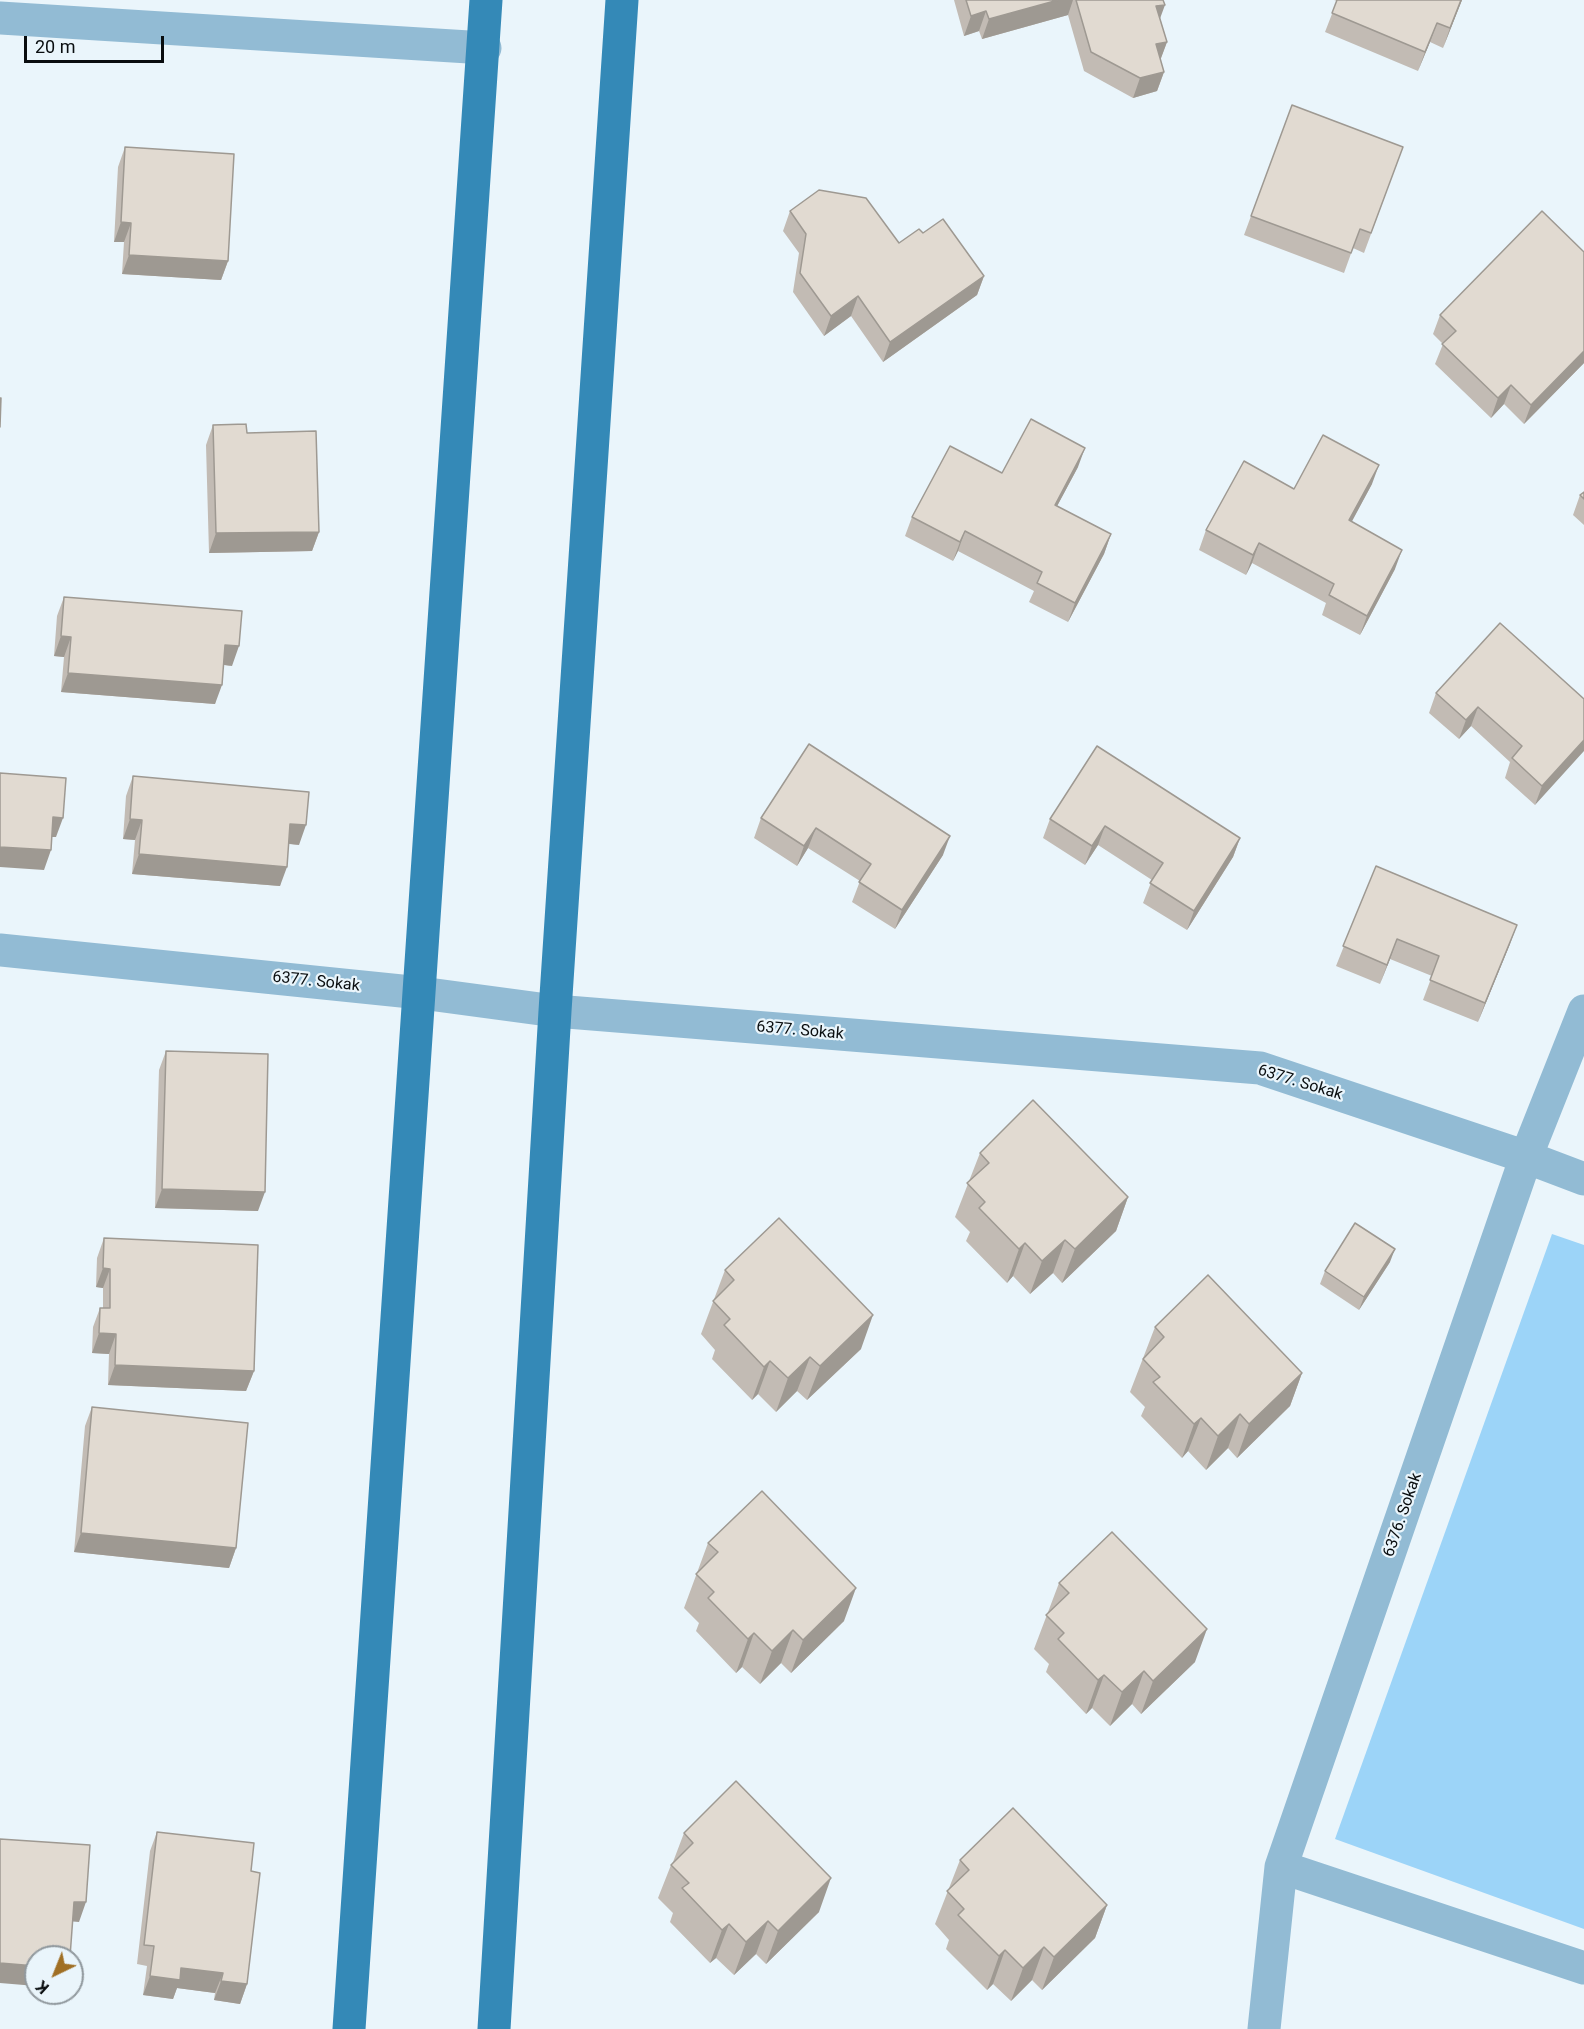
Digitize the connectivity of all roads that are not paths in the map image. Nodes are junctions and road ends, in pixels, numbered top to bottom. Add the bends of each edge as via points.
1 (486, 0) edge
2 (622, 0) edge
3 (0, 18) edge
4 (484, 48) junction
5 (0, 950) edge
6 (421, 993) junction
7 (555, 1011) junction
8 (1584, 1011) edge
9 (1526, 1157) junction
10 (1584, 1179) edge
11 (1281, 1867) junction
12 (1584, 1968) edge
13 (349, 2029) edge
14 (494, 2029) edge
15 (1263, 2029) edge

1 - 4 main road
2 - 7 main road
3 - 4 street
4 - 6 main road
5 - 6 street, 6377. Sokak
6 - 7 street, 6377. Sokak
6 - 13 main road
7 - 9 street, 6377. Sokak via 1260,1068
7 - 14 main road
8 - 9 street, 6376. Sokak
9 - 10 street, 6377. Sokak
9 - 11 street, 6376. Sokak
11 - 12 street
11 - 15 street, 6376. Sokak

